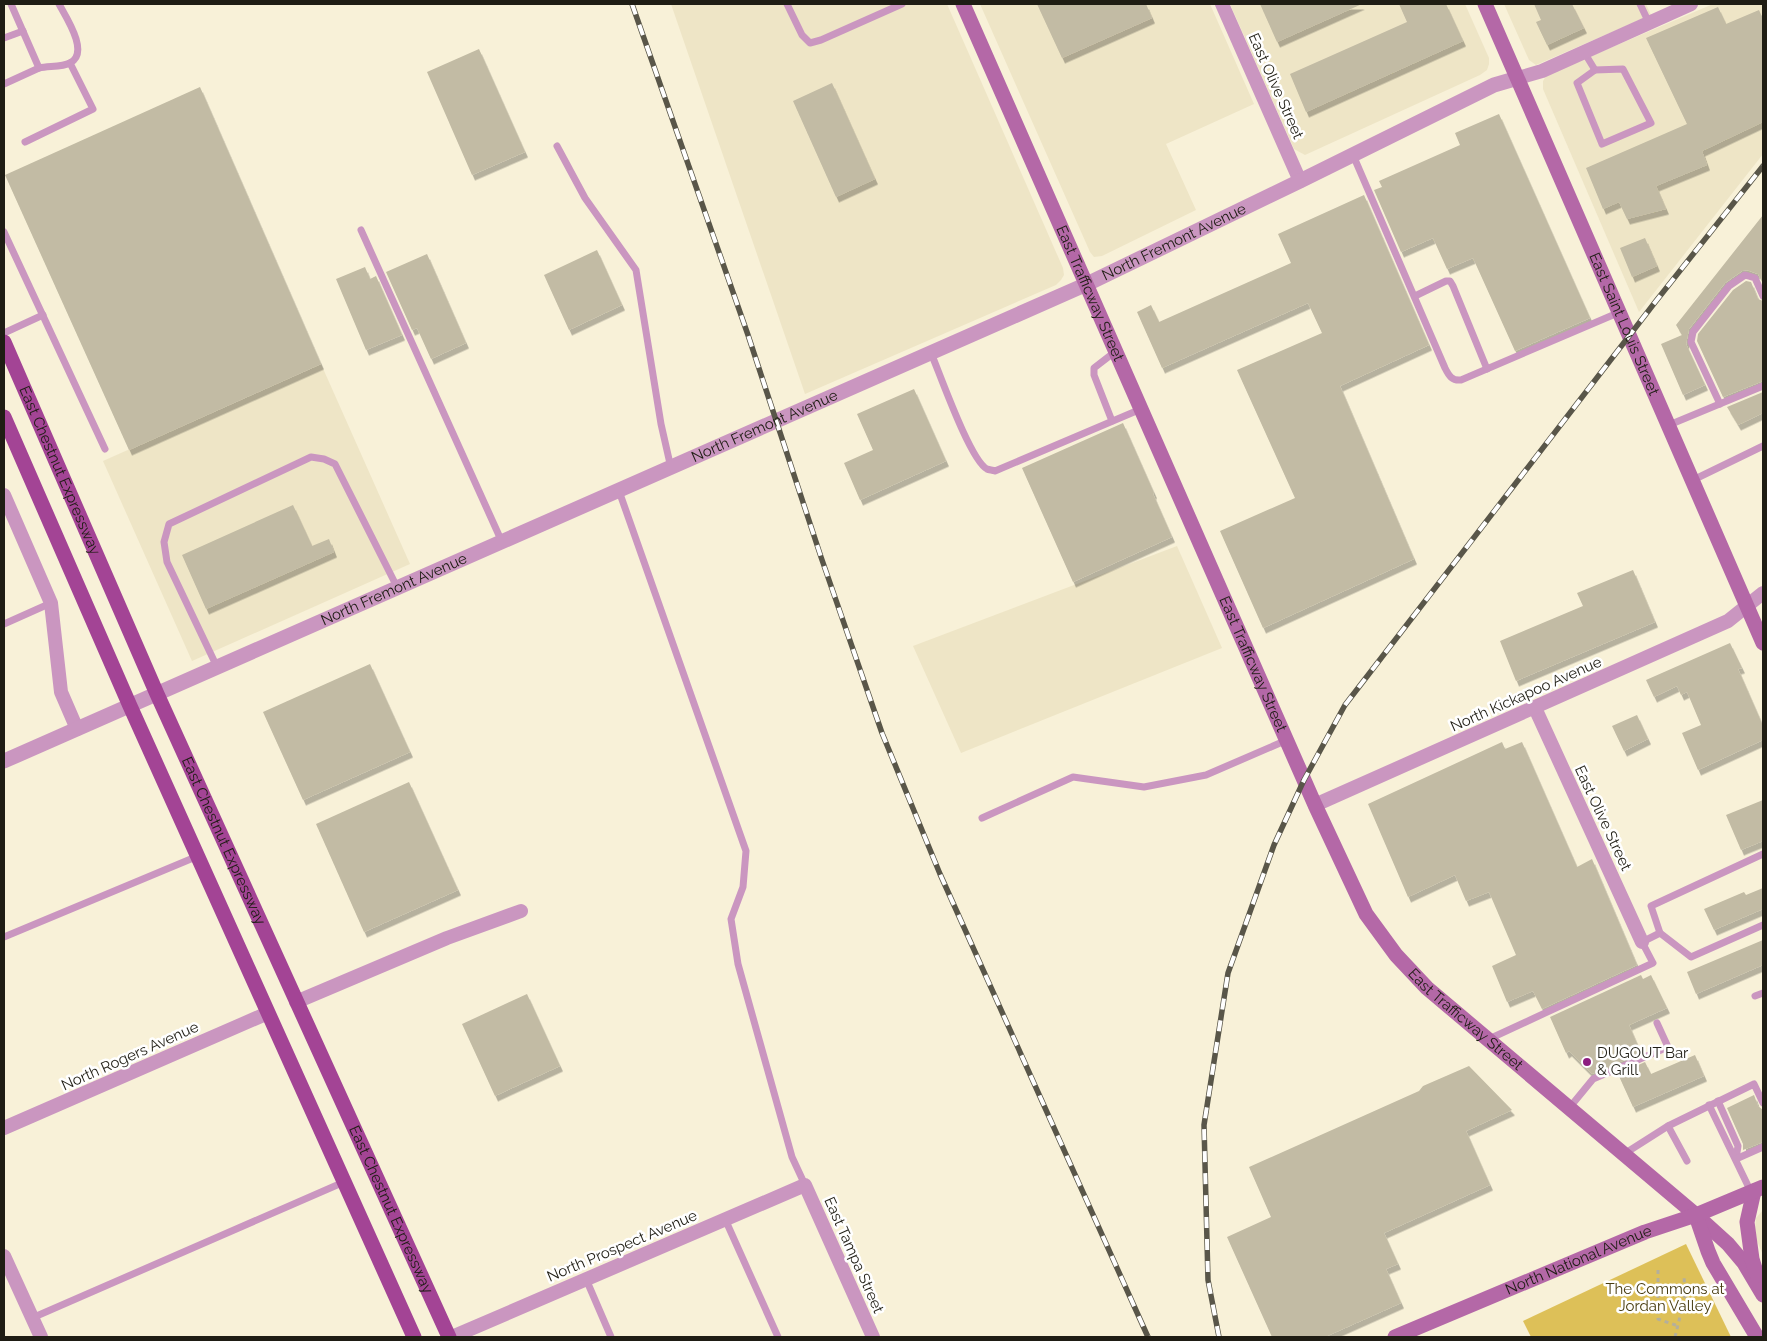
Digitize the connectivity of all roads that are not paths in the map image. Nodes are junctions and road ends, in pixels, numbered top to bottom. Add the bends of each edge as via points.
1 (11, 4) edge
2 (60, 4) edge
3 (786, 4) edge
4 (902, 4) edge
5 (964, 4) edge
6 (1222, 4) edge
7 (1485, 4) edge
8 (1640, 4) edge
9 (1691, 4) edge
10 (1648, 23) junction
11 (23, 30) junction
12 (4, 38) edge
13 (1584, 52) junction
14 (70, 62) junction
15 (39, 68) junction
16 (1595, 70) junction
17 (1518, 78) junction
18 (4, 84) edge
19 (25, 142) dead end
20 (557, 146) dead end
21 (1353, 155) junction
22 (1300, 181) junction
23 (361, 230) dead end
24 (4, 232) edge
25 (1087, 284) junction
26 (1415, 296) junction
27 (1763, 296) edge
28 (1620, 312) junction
29 (43, 315) junction
30 (4, 333) edge
31 (4, 342) edge
32 (1116, 351) junction
33 (932, 353) junction
34 (1487, 369) junction
35 (1763, 386) edge
36 (1720, 404) junction
37 (1142, 409) junction
38 (4, 418) edge
39 (1112, 421) junction
40 (1669, 424) junction
41 (1763, 446) edge
42 (105, 449) dead end
43 (671, 468) junction
44 (1693, 480) junction
45 (619, 491) junction
46 (4, 495) edge
47 (502, 543) junction
48 (398, 589) junction
49 (1763, 593) edge
50 (51, 603) junction
51 (1747, 606) junction
52 (4, 624) edge
53 (1763, 642) edge
54 (217, 668) junction
55 (156, 694) junction
56 (130, 706) junction
57 (1535, 708) junction
58 (77, 729) junction
59 (1286, 740) junction
60 (4, 761) edge
61 (1315, 806) junction
62 (982, 818) dead end
63 (1763, 855) edge
64 (198, 856) junction
65 (521, 911) dead end
66 (1763, 925) edge
67 (1660, 933) junction
68 (4, 938) edge
69 (1642, 942) junction
70 (1763, 993) edge
71 (1755, 996) dead end
72 (296, 1002) junction
73 (268, 1013) junction
74 (1657, 1023) dead end
75 (1489, 1039) junction
76 (1718, 1101) junction
77 (1763, 1103) edge
78 (1709, 1106) junction
79 (1570, 1107) junction
80 (1668, 1126) junction
81 (4, 1128) edge
82 (1763, 1147) edge
83 (1624, 1154) junction
84 (1736, 1159) junction
85 (1687, 1161) dead end
86 (344, 1182) junction
87 (804, 1185) junction
88 (1756, 1190) edge
89 (1696, 1214) junction
90 (725, 1220) junction
91 (4, 1256) edge
92 (586, 1279) junction
93 (1763, 1295) edge
94 (32, 1318) junction
95 (41, 1337) edge
96 (414, 1337) edge
97 (450, 1337) edge
98 (612, 1337) edge
99 (778, 1337) edge
100 (873, 1337) edge
101 (1395, 1337) edge
102 (1757, 1337) edge

1 - 11 lane
2 - 14 lane via 78,43 77,57
3 - 4 lane via 802,35 810,42
5 - 25 main road, East Trafficway Street
6 - 22 street, East Olive Street
7 - 17 main road, East Saint Louis Street
8 - 10 lane
9 - 10 street
10 - 13 street
11 - 12 lane
11 - 15 lane
13 - 16 lane
13 - 17 street
14 - 15 lane
14 - 19 lane via 93,109
15 - 18 lane
16 - 16 lane via 1577,83 1602,144 1651,123 1623,69
17 - 21 street, North Fremont Avenue via 1494,84
17 - 28 main road, East Saint Louis Street
20 - 43 lane via 585,198 636,270
21 - 22 street, North Fremont Avenue
21 - 26 lane
22 - 25 street, North Fremont Avenue
23 - 47 lane
24 - 29 lane
25 - 32 main road, East Trafficway Street
25 - 33 street, North Fremont Avenue
26 - 34 lane via 1450,376 1456,381 1462,380
26 - 34 lane via 1450,281
27 - 36 lane via 1755,278 1745,275 1729,286 1693,332 1691,342
28 - 34 lane
28 - 40 main road, East Saint Louis Street
29 - 30 lane
29 - 42 lane
31 - 55 main road, East Chestnut Expressway
32 - 37 main road, East Trafficway Street
32 - 39 lane via 1094,368
33 - 39 lane via 969,443 986,469 994,471
33 - 43 street, North Fremont Avenue
35 - 36 lane
36 - 40 lane
37 - 39 lane
37 - 59 main road, East Trafficway Street
38 - 56 main road, East Chestnut Expressway
40 - 44 main road, East Saint Louis Street
41 - 44 lane
43 - 45 street, North Fremont Avenue
44 - 51 main road, East Saint Louis Street
45 - 47 street, North Fremont Avenue
45 - 87 lane via 746,851 743,887 732,919 738,964 792,1157
46 - 50 street
47 - 48 street, North Fremont Avenue
48 - 54 street, North Fremont Avenue
48 - 54 lane via 335,464 311,457 169,524 164,542 167,562
49 - 51 street, North Kickapoo Avenue
50 - 52 lane
50 - 58 street via 61,692
51 - 53 main road, East Saint Louis Street
51 - 57 street, North Kickapoo Avenue via 1728,621
54 - 55 street, North Fremont Avenue
55 - 56 street, North Fremont Avenue
55 - 72 main road, East Chestnut Expressway
56 - 58 street, North Fremont Avenue
56 - 64 main road, East Chestnut Expressway
57 - 61 street, North Kickapoo Avenue
57 - 69 street, East Olive Street
58 - 60 street, North Fremont Avenue
59 - 61 main road, East Trafficway Street
59 - 62 lane via 1206,775 1144,787 1073,777
61 - 75 main road, East Trafficway Street via 1358,899 1385,942 1427,988
63 - 67 lane via 1651,906
64 - 68 lane
64 - 73 main road, East Chestnut Expressway
65 - 72 street via 447,938
66 - 67 lane via 1691,957
67 - 69 lane
69 - 75 lane via 1653,963
70 - 71 lane
72 - 97 main road, East Chestnut Expressway
73 - 81 street, North Rogers Avenue
73 - 86 main road, East Chestnut Expressway
74 - 79 lane via 1668,1047 1593,1080
75 - 79 main road, East Trafficway Street
76 - 77 lane via 1754,1084
76 - 78 lane
76 - 84 lane via 1738,1146
78 - 80 lane
78 - 84 lane
79 - 83 main road, East Trafficway Street
80 - 83 lane
80 - 85 lane
82 - 84 lane
83 - 89 main road, East Trafficway Street
84 - 88 lane
86 - 94 lane
86 - 96 main road, East Chestnut Expressway
87 - 90 street, North Prospect Avenue
87 - 100 street, East Tampa Street
88 - 89 main road, North National Avenue
88 - 93 main road via 1747,1222 1752,1260
89 - 93 main road, East Trafficway Street via 1744,1263
89 - 101 main road, North National Avenue via 1645,1232
89 - 102 main road via 1710,1257
90 - 92 street, North Prospect Avenue
90 - 99 lane
91 - 94 street
92 - 97 street, North Prospect Avenue
92 - 98 lane
94 - 95 street

